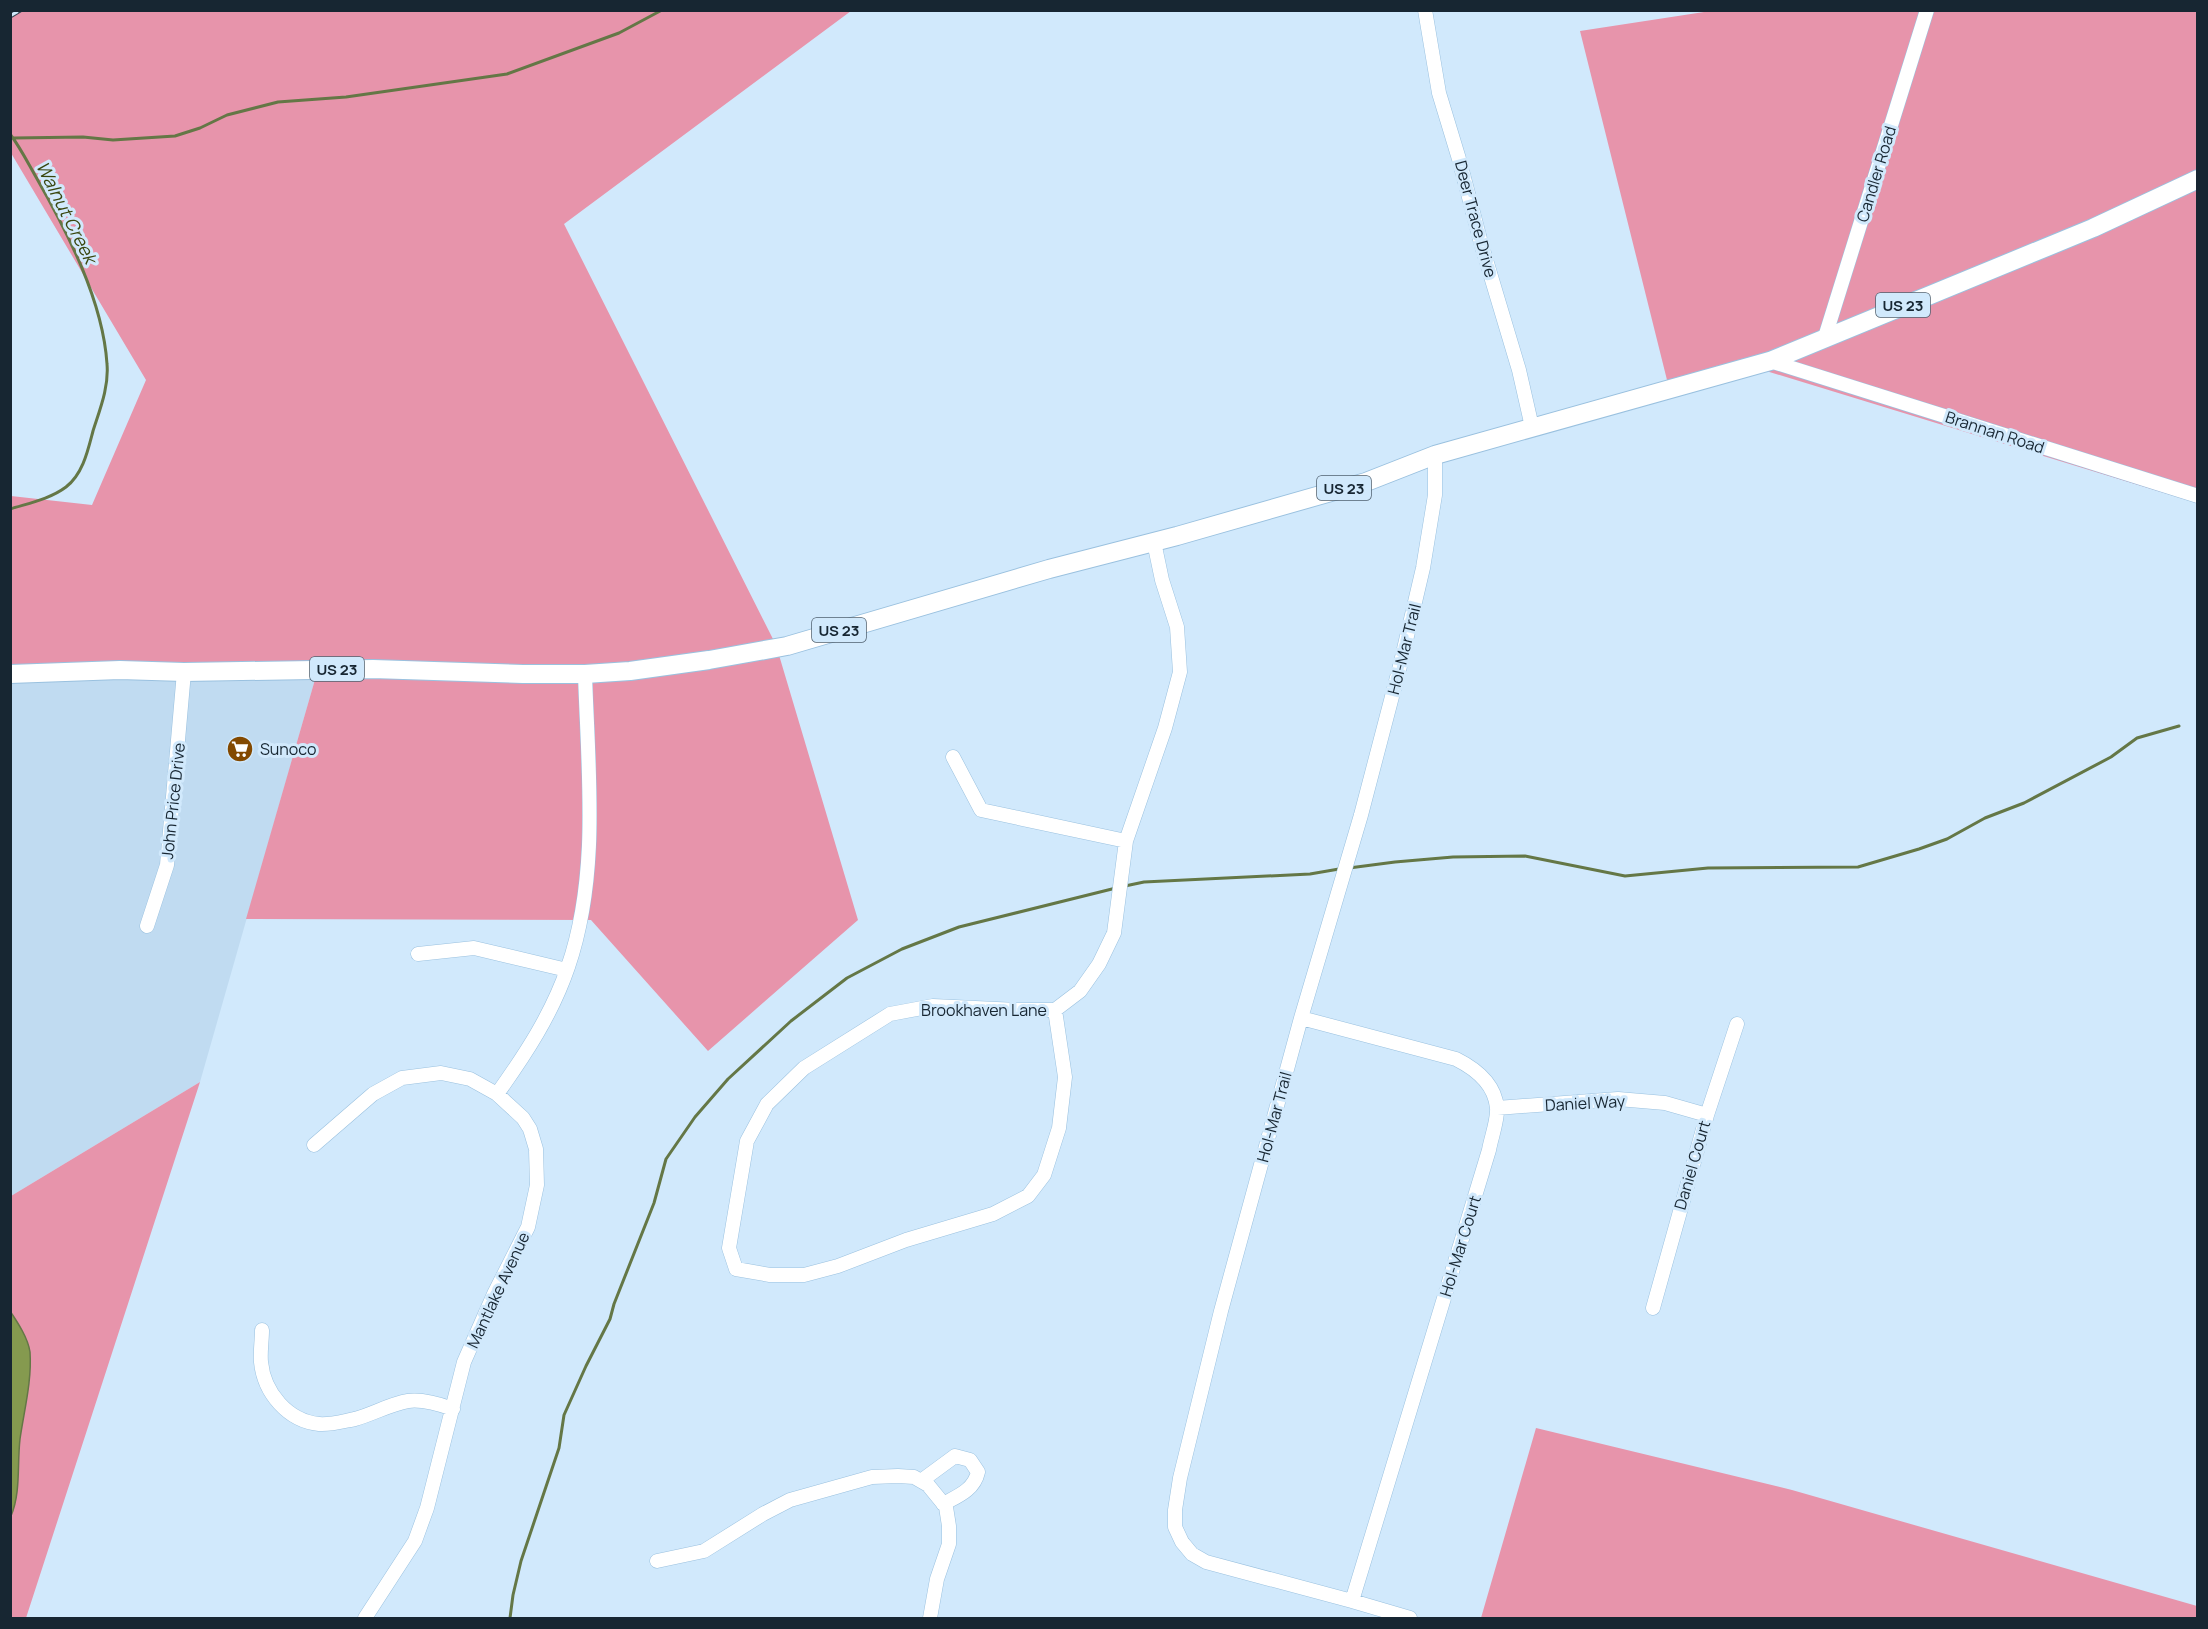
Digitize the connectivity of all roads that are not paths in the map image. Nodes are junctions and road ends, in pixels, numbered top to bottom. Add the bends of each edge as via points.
1 (1425, 10) edge
2 (1927, 10) edge
3 (2198, 180) edge
4 (1825, 337) junction
5 (1770, 361) junction
6 (1532, 427) junction
7 (1435, 455) junction
8 (2198, 496) edge
9 (1154, 542) junction
10 (184, 672) junction
11 (10, 674) edge
12 (585, 674) junction
13 (953, 757) dead end
14 (1126, 841) junction
15 (147, 927) dead end
16 (418, 954) dead end
17 (567, 970) junction
18 (1055, 1010) junction
19 (1301, 1018) junction
20 (1737, 1024) dead end
21 (497, 1094) junction
22 (1497, 1108) junction
23 (1707, 1115) junction
24 (314, 1145) dead end
25 (1653, 1308) dead end
26 (262, 1330) dead end
27 (453, 1409) junction
28 (921, 1481) junction
29 (943, 1504) junction
30 (657, 1561) dead end
31 (1352, 1601) junction
32 (365, 1618) edge
33 (930, 1618) edge
34 (1410, 1618) edge

1 - 6 street, Deer Trace Drive via 1439,93
2 - 4 street, Candler Road
3 - 4 main road, US 23 via 2093,228
4 - 5 main road, US 23
5 - 6 main road, US 23
5 - 8 street, Brannan Road
6 - 7 main road, US 23
7 - 9 main road, US 23 via 1366,482
7 - 19 street, Hol-Mar Trail via 1435,495 1421,579 1361,815
9 - 12 main road, US 23 via 787,645 641,670
9 - 14 street, Brookhaven Lane via 1177,627 1180,672
10 - 11 main road, US 23
10 - 12 main road, US 23 via 373,669
10 - 15 street, John Price Drive via 166,865
12 - 17 street via 590,822 586,886
13 - 14 street via 981,810
14 - 18 street, Brookhaven Lane via 1114,933 1080,991
16 - 17 street via 474,948
17 - 21 street via 530,1047
18 - 18 street, Brookhaven Lane via 933,1006 890,1014 804,1068 767,1104 747,1141 729,1248 736,1269 804,1275 993,1214 1028,1196 1044,1175 1059,1128 1065,1077
19 - 22 street via 1456,1059 1487,1081
19 - 31 street, Hol-Mar Trail via 1197,1407 1180,1478 1175,1527 1192,1554 1206,1562
20 - 23 street, Daniel Court
21 - 24 street, Mantlake Avenue via 470,1079 441,1073 402,1078 373,1094
21 - 27 street, Mantlake Avenue via 530,1129 536,1149 537,1185 528,1227 464,1362
22 - 23 street, Daniel Way via 1618,1099 1665,1103
22 - 31 street, Hol-Mar Court via 1489,1150
23 - 25 street, Daniel Court
26 - 27 street via 261,1364 272,1397 298,1418 330,1424 408,1401
27 - 32 street, Mantlake Avenue via 415,1541
28 - 29 street
28 - 29 street via 955,1456 970,1460 978,1472 973,1485
28 - 30 street via 898,1476 872,1477 790,1500 704,1551
29 - 33 street via 949,1544
31 - 34 street, Hol-Mar Trail

